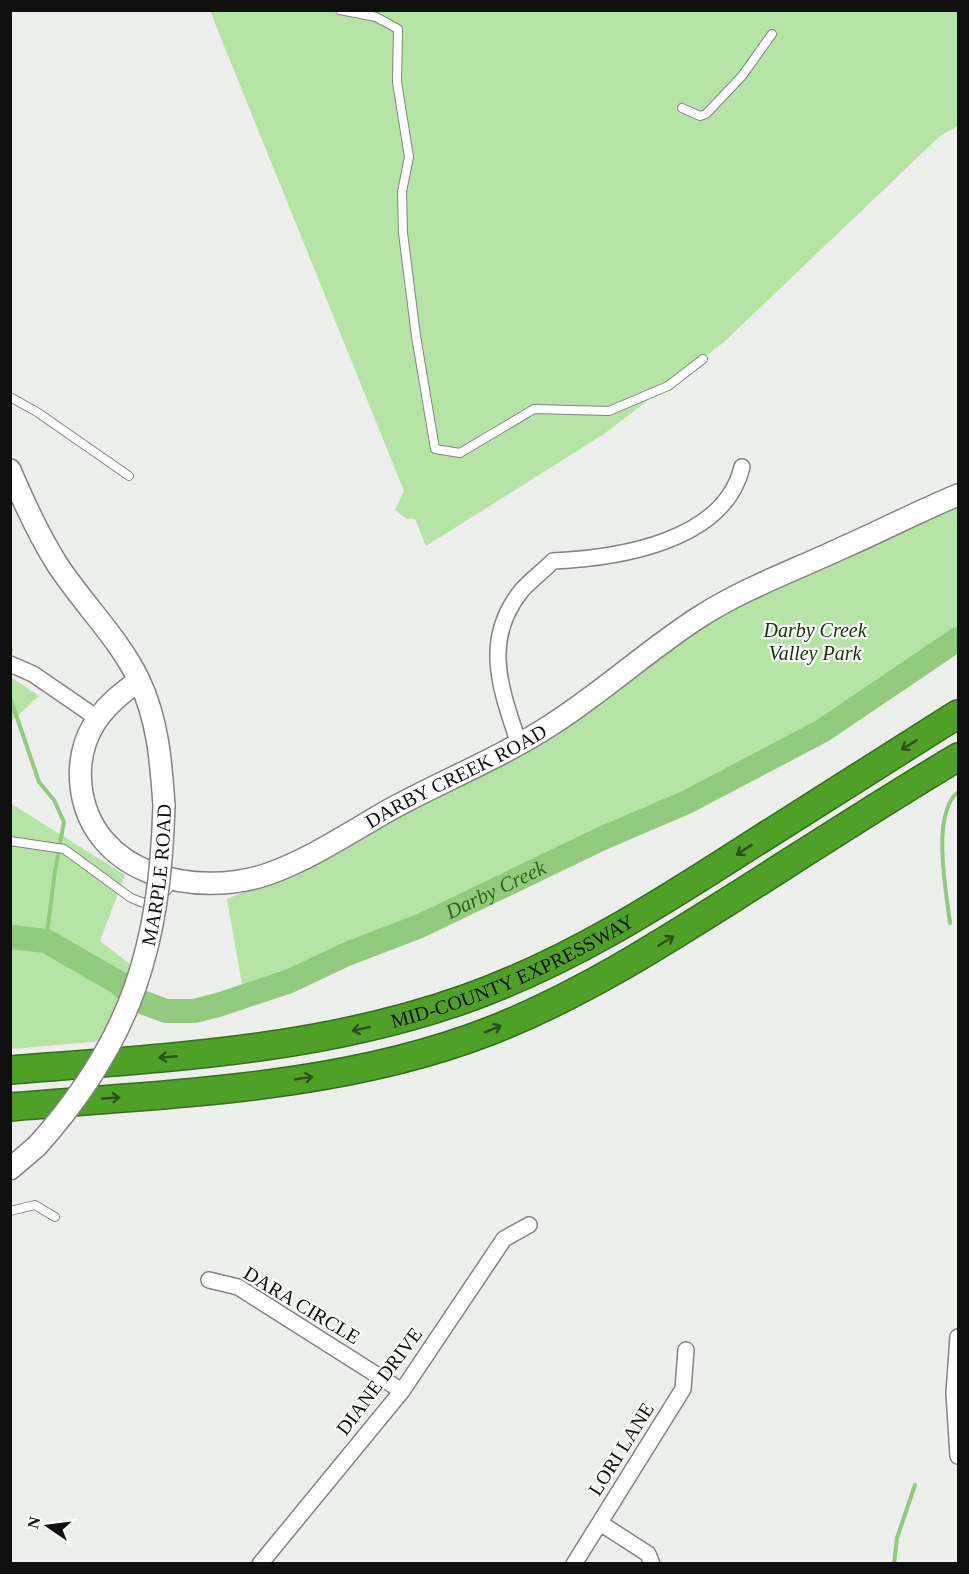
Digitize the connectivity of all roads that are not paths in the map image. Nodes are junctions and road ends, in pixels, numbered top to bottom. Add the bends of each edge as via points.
1 (340, 10) edge
2 (772, 34) dead end
3 (682, 108) dead end
4 (703, 359) dead end
5 (10, 398) edge
6 (742, 467) dead end
7 (10, 470) edge
8 (129, 476) dead end
9 (958, 495) edge
10 (10, 664) edge
11 (139, 681) junction
12 (958, 714) edge
13 (98, 718) junction
14 (519, 744) junction
15 (958, 757) edge
16 (10, 841) edge
17 (177, 880) junction
18 (10, 1070) edge
19 (10, 1107) edge
20 (10, 1169) edge
21 (10, 1211) edge
22 (55, 1217) dead end
23 (529, 1225) dead end
24 (209, 1280) dead end
25 (958, 1337) edge
26 (686, 1350) dead end
27 (402, 1391) junction
28 (958, 1456) edge
29 (600, 1523) junction
30 (260, 1563) edge
31 (574, 1563) edge
32 (652, 1563) edge

1 - 4 lane via 376,17 398,29 397,82 408,157 402,192 403,234 435,449 460,453 534,410 609,411 668,386
2 - 3 lane via 742,76 706,114 700,116
5 - 8 lane via 37,412
6 - 14 street via 738,484 717,509 690,530 649,547 593,560 553,561 522,590 505,618 496,653 500,689
7 - 11 street, MARPLE ROAD via 46,546 121,649
9 - 14 street, DARBY CREEK ROAD via 729,600
10 - 13 street via 33,674
11 - 13 street, DARBY CREEK ROAD via 111,701
11 - 20 street, MARPLE ROAD, bridge via 157,736 164,806 157,908 149,945 120,1029 86,1085 37,1146
12 -> 18 highway, MID-COUNTY EXPRESSWAY via 602,937 555,962 465,999 384,1024 280,1046
13 - 17 street, DARBY CREEK ROAD via 86,741 80,775 85,806 95,831 125,860
14 - 17 street, DARBY CREEK ROAD via 269,874 229,883
19 -> 15 highway, MID-COUNTY EXPRESSWAY via 221,1090 334,1073 419,1054 488,1032 549,1006 638,959
16 - 17 lane via 64,849 131,898 144,903 163,894
21 - 22 lane via 35,1204
23 - 27 street, DIANE DRIVE via 504,1239
24 - 27 street, DARA CIRCLE via 238,1287
25 - 28 street via 954,1393
26 - 29 street, LORI LANE via 683,1389
27 - 30 street, DIANE DRIVE
29 - 31 street, LORI LANE
29 - 32 street via 648,1554

